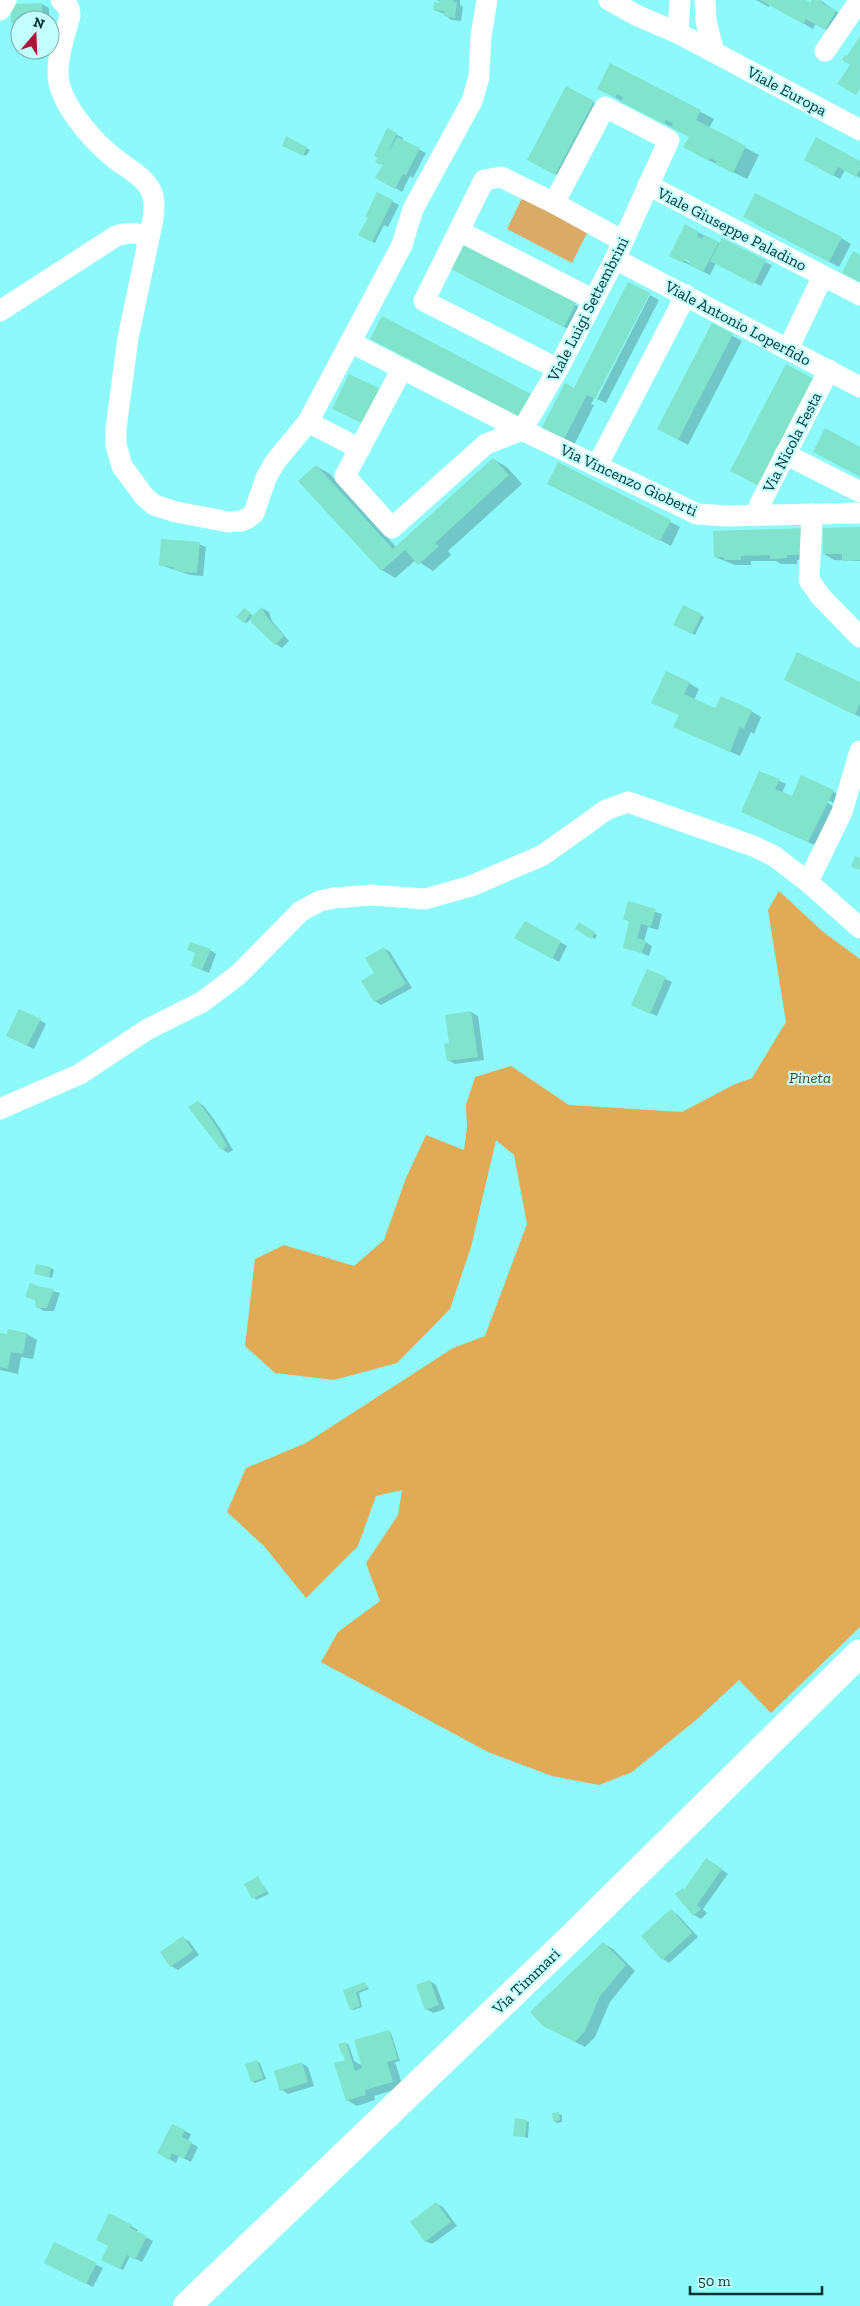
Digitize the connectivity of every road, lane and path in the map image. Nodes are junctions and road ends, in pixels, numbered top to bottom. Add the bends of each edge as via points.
1 (6, 0) edge
2 (61, 0) edge
3 (487, 0) edge
4 (610, 0) edge
5 (680, 0) edge
6 (705, 0) edge
7 (860, 0) edge
8 (0, 10) edge
9 (678, 33) junction
10 (824, 51) dead end
11 (714, 52) junction
12 (860, 130) edge
13 (648, 185) junction
14 (554, 203) junction
15 (459, 231) junction
16 (148, 238) junction
17 (619, 250) junction
18 (823, 276) junction
19 (686, 295) junction
20 (860, 295) edge
21 (594, 300) junction
22 (0, 311) edge
23 (350, 342) junction
24 (788, 349) junction
25 (402, 369) junction
26 (558, 369) junction
27 (829, 370) junction
28 (860, 387) edge
29 (308, 422) junction
30 (522, 430) junction
31 (360, 449) junction
32 (786, 454) junction
33 (597, 466) junction
34 (860, 492) edge
35 (860, 513) edge
36 (812, 514) junction
37 (760, 516) junction
38 (860, 637) edge
39 (860, 751) edge
40 (808, 882) junction
41 (860, 928) edge
42 (0, 1109) edge
43 (860, 1653) edge
44 (187, 2306) edge

1 - 8 street
2 - 16 street via 69,8 70,16 59,59 59,86 73,112 96,142 146,183 153,194 153,219
3 - 23 street via 480,36 479,77 472,102 413,209 402,245
4 - 9 street, Viale Europa
5 - 9 street
6 - 11 street via 706,22
7 - 10 street
9 - 11 street, Viale Europa
11 - 12 street, Viale Europa
13 - 14 street, Viale Giuseppe Paladino via 669,140 605,107
13 - 17 street, Viale Luigi Settembrini
13 - 18 street, Viale Giuseppe Paladino
14 - 15 street, Viale Antonio Loperfido via 502,177 484,180
14 - 17 street, Viale Antonio Loperfido
15 - 21 street
15 - 26 street, Viale Antonio Loperfido via 424,301
16 - 22 street via 137,232 116,236
16 - 29 street via 122,376 116,446 122,466 144,496 154,505 176,512 229,522 248,518 254,513 274,462
17 - 19 street, Viale Antonio Loperfido
17 - 21 street, Viale Luigi Settembrini
18 - 20 street, Viale Giuseppe Paladino
18 - 24 street
19 - 24 street, Viale Antonio Loperfido
19 - 33 street
21 - 26 street, Viale Luigi Settembrini
23 - 25 street, Via Vincenzo Gioberti
23 - 29 street
24 - 27 street, Viale Antonio Loperfido
25 - 30 street, Via Vincenzo Gioberti
25 - 31 street
26 - 30 street, Viale Luigi Settembrini
27 - 28 street, Viale Antonio Loperfido
27 - 32 street, Via Nicola Festa
29 - 31 street
30 - 31 street via 486,444 392,528 346,476
30 - 33 street, Via Vincenzo Gioberti
32 - 34 street
32 - 37 street, Via Nicola Festa via 760,504
33 - 37 street, Via Vincenzo Gioberti via 697,514
35 - 36 street, Via Vincenzo Gioberti
36 - 37 street, Via Vincenzo Gioberti
36 - 38 street via 809,580
39 - 40 street via 842,812
40 - 41 street
40 - 42 street via 774,856 754,846 628,802 606,810 543,856 471,886 425,899 372,896 334,898 311,904 238,976 202,1002 148,1029 80,1074
43 - 44 main road, Via Timmari via 574,1935

